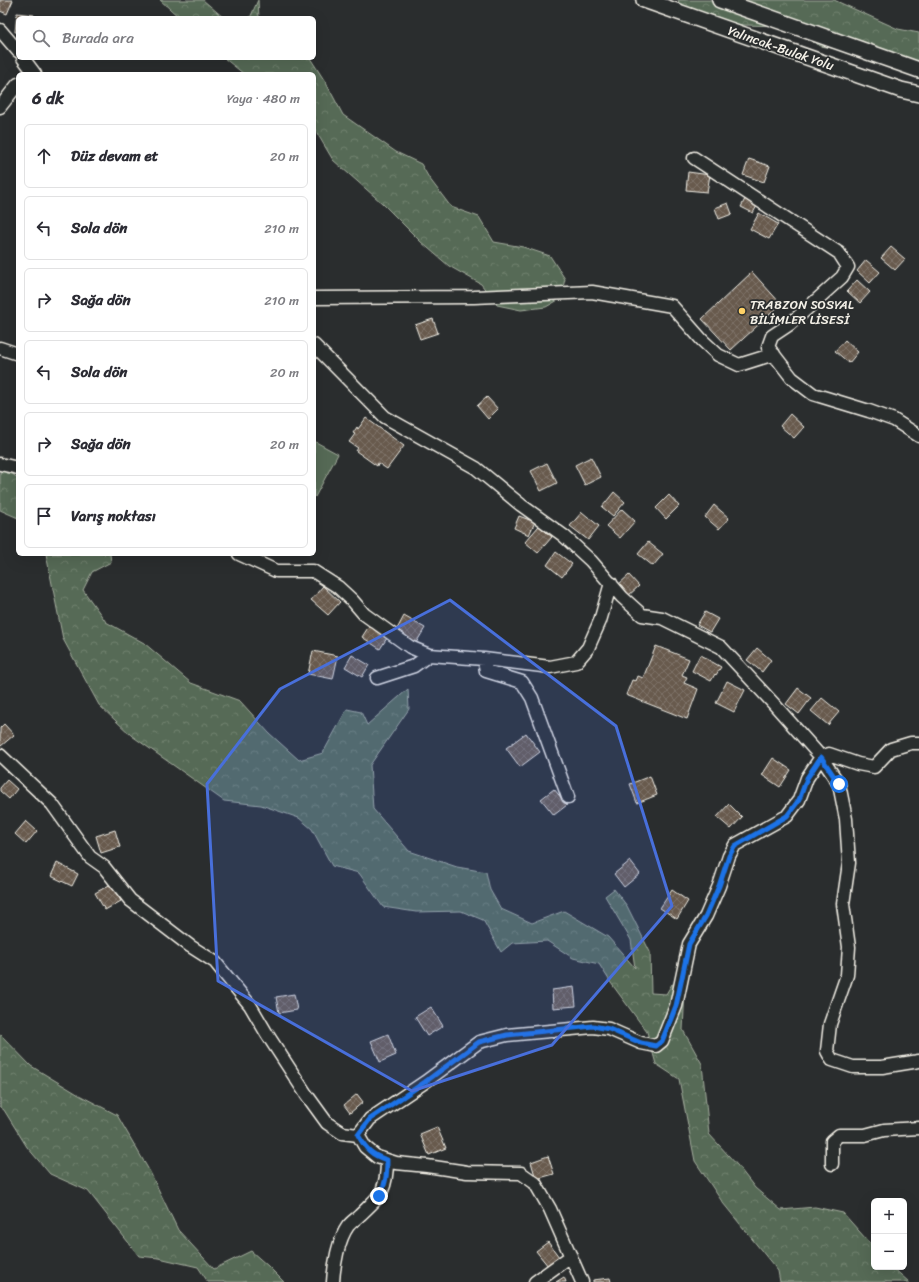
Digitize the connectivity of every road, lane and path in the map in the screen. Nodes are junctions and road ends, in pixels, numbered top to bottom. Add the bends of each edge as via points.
1 (644, 0) edge
2 (720, 0) edge
3 (0, 30) edge
4 (16, 49) edge
5 (919, 70) edge
6 (16, 87) edge
7 (919, 94) edge
8 (0, 108) edge
9 (694, 158) dead end
10 (316, 298) edge
11 (316, 347) edge
12 (0, 348) edge
13 (16, 353) edge
14 (774, 354) junction
15 (919, 436) edge
16 (0, 464) edge
17 (16, 468) edge
18 (243, 556) edge
19 (610, 583) junction
20 (428, 655) junction
21 (484, 659) junction
22 (377, 678) dead end
23 (919, 743) edge
24 (0, 755) edge
25 (821, 757) junction
26 (568, 797) dead end
27 (919, 1061) edge
28 (919, 1128) edge
29 (358, 1135) junction
30 (387, 1160) junction
31 (832, 1164) dead end
32 (571, 1256) junction
33 (333, 1282) edge
34 (535, 1282) edge
35 (582, 1282) edge

1 - 7 main road, Yalıncak-Bulak Yolu via 901,90
2 - 5 main road, Yalıncak-Bulak Yolu
3 - 4 street
6 - 8 street
9 - 14 street via 839,253 848,267 842,277 790,324 772,336 768,347
10 - 14 street via 474,297 592,292 672,306 718,355 739,365
11 - 19 street via 385,417 476,468 564,536
12 - 13 street
14 - 15 street via 792,378 813,394 894,420
16 - 17 street
18 - 20 street via 276,571 313,571 338,587 364,614 410,647
19 - 21 street via 600,621 588,648 576,662 550,667
19 - 25 street via 642,615 662,618 721,647
20 - 21 street
20 - 22 street via 414,666
21 - 26 street via 486,671 522,682 540,719
23 - 25 street via 891,749 874,767 829,754
24 - 29 street via 52,804 90,857 104,867 130,900 215,962 250,1005 327,1123 342,1132
25 - 27 street via 839,784 846,819 849,864 843,904 849,947 847,975 830,1024 827,1051 832,1060 853,1067 882,1067
25 - 29 street via 807,778 799,800 787,816 735,846 729,856 706,916 689,944 676,1006 662,1041 656,1046 593,1026 507,1035 479,1042 370,1119
28 - 31 street via 884,1130 865,1135 839,1135 832,1141
29 - 30 street via 365,1147 376,1157
30 - 32 street via 467,1172 521,1173 535,1183
30 - 33 street via 384,1188 348,1226 339,1244
32 - 34 street
32 - 35 street

